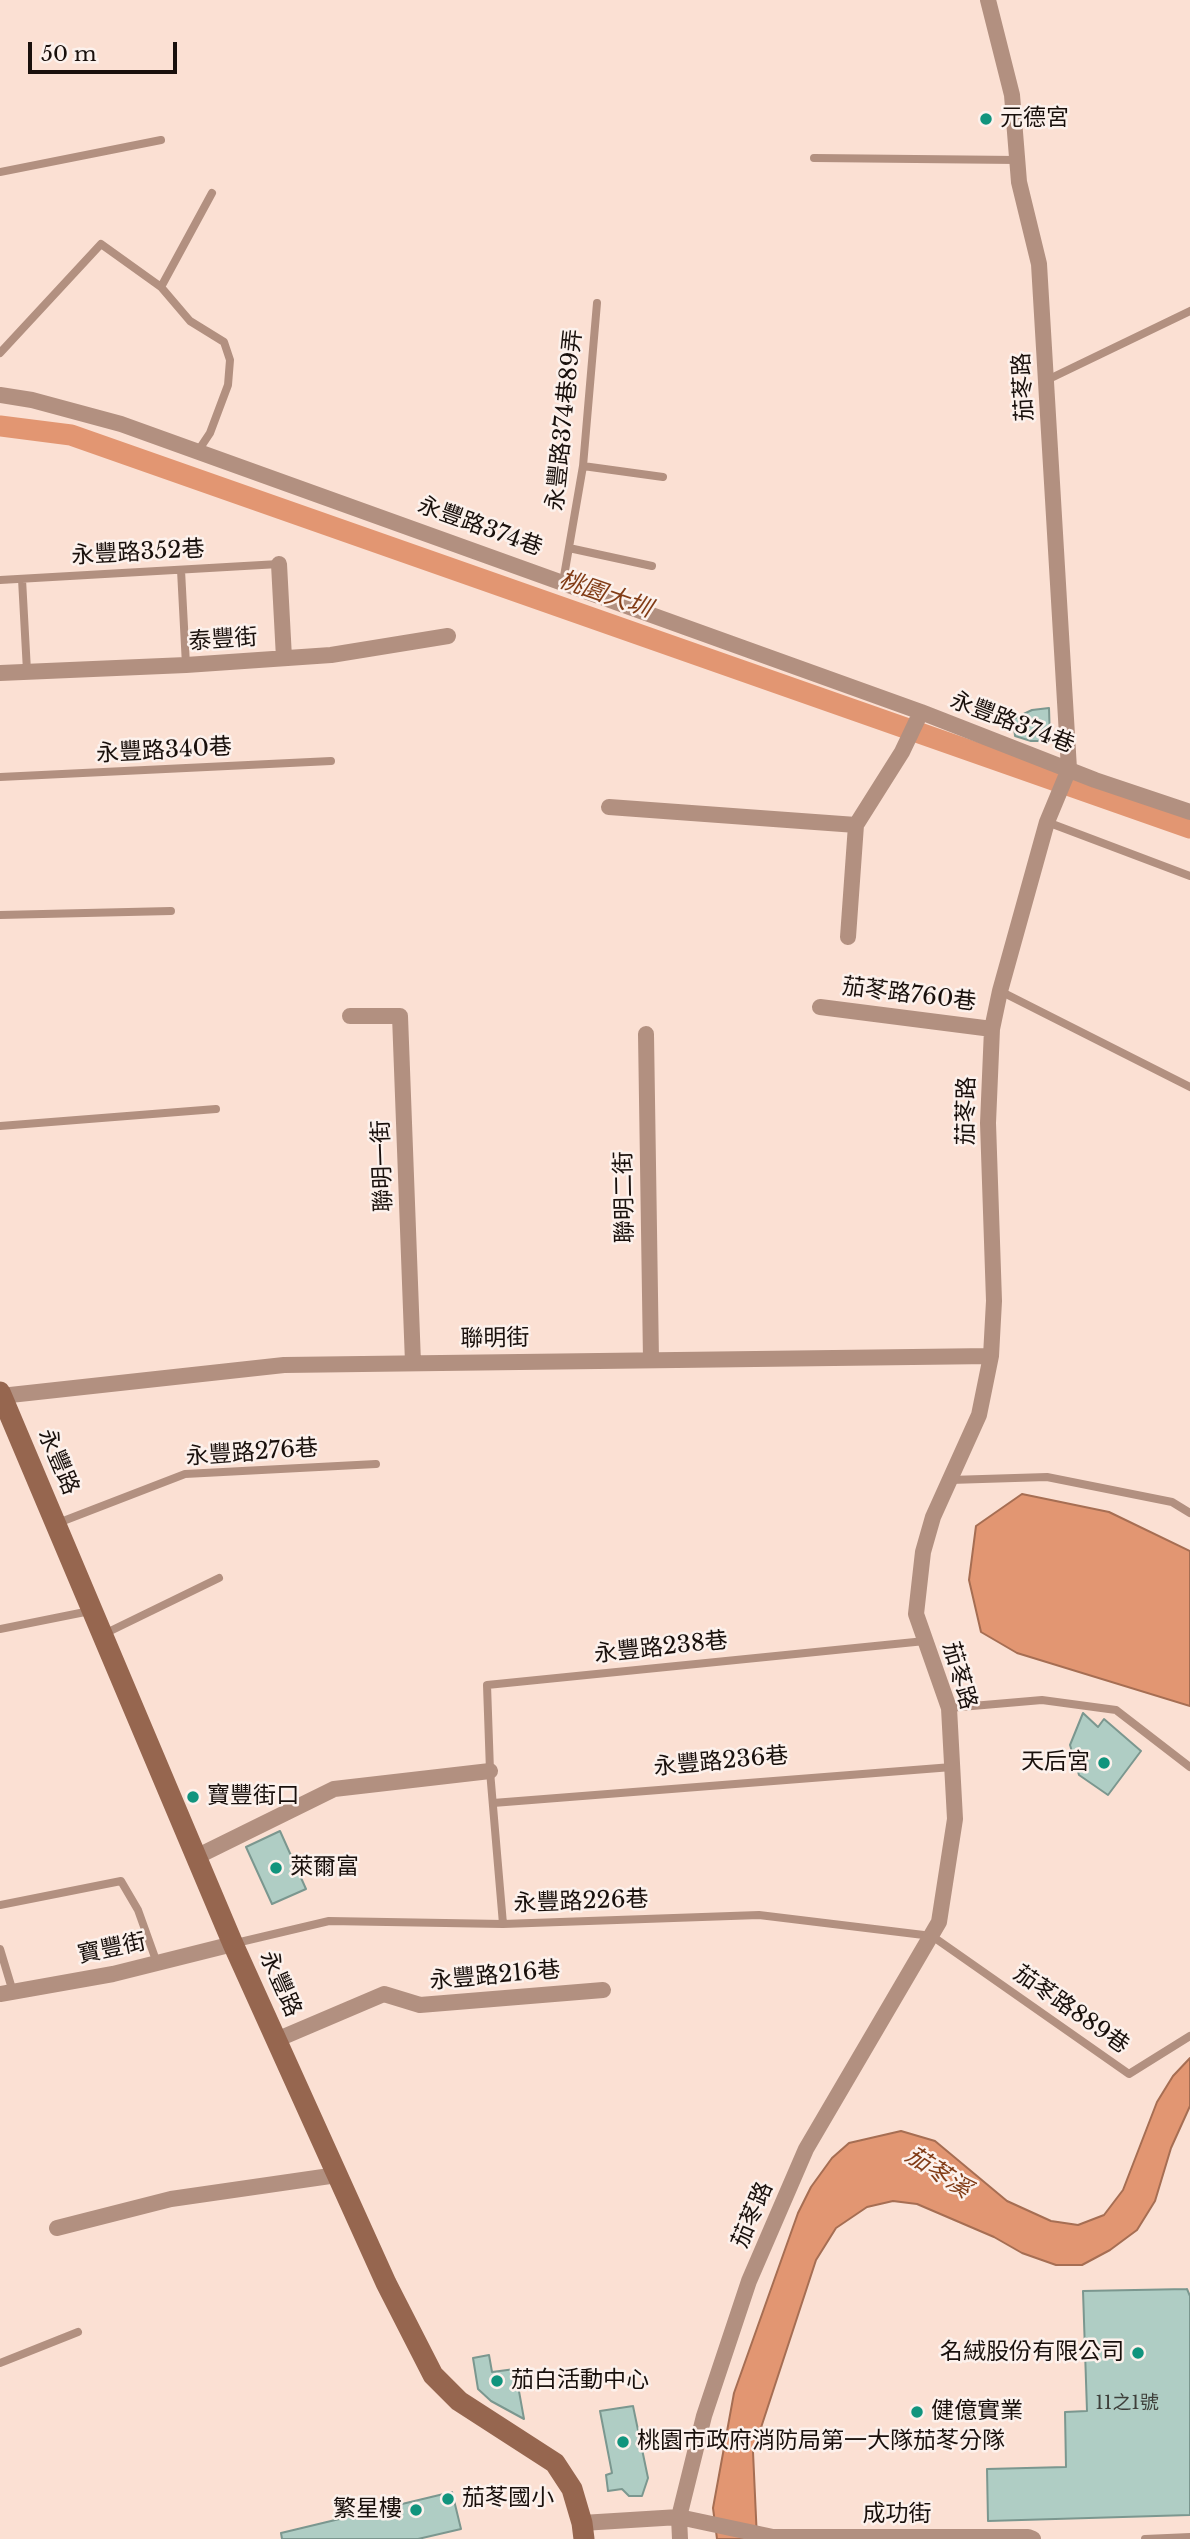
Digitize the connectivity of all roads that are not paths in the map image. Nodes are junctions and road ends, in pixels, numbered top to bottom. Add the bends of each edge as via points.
1 (988, 0) edge
2 (162, 140) dead end
3 (814, 158) dead end
4 (1017, 160) junction
5 (0, 172) edge
6 (212, 193) dead end
7 (161, 287) junction
8 (597, 303) dead end
9 (1190, 311) edge
10 (0, 354) edge
11 (1047, 380) junction
12 (0, 395) edge
13 (198, 451) junction
14 (583, 466) junction
15 (663, 477) dead end
16 (569, 548) junction
17 (279, 564) joint
18 (652, 566) dead end
19 (181, 570) junction
20 (22, 579) junction
21 (0, 580) edge
22 (563, 582) junction
23 (448, 636) dead end
24 (284, 657) junction
25 (187, 666) junction
26 (27, 671) junction
27 (0, 673) edge
28 (918, 717) junction
29 (331, 761) dead end
30 (1067, 772) junction
31 (0, 777) edge
32 (609, 807) dead end
33 (1190, 812) edge
34 (1050, 816) junction
35 (856, 825) junction
36 (1190, 876) edge
37 (171, 911) dead end
38 (0, 915) edge
39 (848, 937) dead end
40 (1000, 990) junction
41 (820, 1007) dead end
42 (351, 1016) dead end
43 (992, 1029) junction
44 (646, 1034) dead end
45 (1190, 1087) edge
46 (216, 1109) dead end
47 (0, 1126) edge
48 (991, 1356) junction
49 (651, 1360) junction
50 (413, 1363) junction
51 (0, 1395) edge
52 (376, 1464) dead end
53 (950, 1480) junction
54 (1190, 1513) edge
55 (56, 1524) junction
56 (219, 1577) dead end
57 (92, 1611) junction
58 (0, 1629) edge
59 (102, 1635) junction
60 (925, 1641) junction
61 (949, 1708) junction
62 (952, 1767) junction
63 (1190, 1767) edge
64 (490, 1771) junction
65 (493, 1803) junction
66 (196, 1857) junction
67 (0, 1905) edge
68 (503, 1924) junction
69 (932, 1936) junction
70 (233, 1944) junction
71 (0, 1949) edge
72 (157, 1963) junction
73 (603, 1990) dead end
74 (6, 1993) edge
75 (1190, 2036) edge
76 (276, 2039) junction
77 (337, 2175) junction
78 (57, 2228) dead end
79 (78, 2333) dead end
80 (1, 2361) edge
81 (679, 2517) junction
82 (583, 2531) edge
83 (1190, 2537) edge
84 (680, 2539) edge
85 (1033, 2539) edge
86 (1145, 2539) edge

1 - 4 street, 茄苳路 via 1012,95
2 - 5 lane
3 - 4 lane
4 - 11 street, 茄苳路 via 1039,264
6 - 7 lane
7 - 10 lane via 101,244
7 - 13 lane via 190,321 224,342 230,360 228,385
8 - 14 lane, 永豐路374巷89弄
9 - 11 lane
11 - 30 street, 茄苳路
12 - 13 street, 永豐路374巷 via 121,424
13 - 22 street, 永豐路374巷
14 - 15 lane
14 - 16 lane, 永豐路374巷89弄
16 - 18 lane
16 - 22 lane, 永豐路374巷89弄
17 - 19 lane, 永豐路352巷
17 - 24 street
19 - 20 lane, 永豐路352巷
19 - 25 lane
20 - 21 lane, 永豐路352巷
20 - 26 lane
22 - 28 street, 永豐路374巷
23 - 24 street, 泰豐街
24 - 25 street, 泰豐街
25 - 26 street, 泰豐街
26 - 27 street, 泰豐街
28 - 30 street, 永豐路374巷
28 - 35 street via 902,752
29 - 31 lane, 永豐路340巷
30 - 33 street, 永豐路374巷
30 - 34 street, 茄苳路
32 - 35 street
34 - 36 lane
34 - 40 street, 茄苳路
35 - 39 street
37 - 38 lane
40 - 43 street, 茄苳路
40 - 45 lane
41 - 43 street, 茄苳路760巷
42 - 50 street, 聯明一街 via 400,1016
43 - 48 street, 茄苳路 via 988,1123 994,1301
44 - 49 street, 聯明二街
46 - 47 lane
48 - 49 street, 聯明街
48 - 53 street, 茄苳路 via 979,1415
49 - 50 street, 聯明街
50 - 51 street, 聯明街 via 285,1364
51 - 55 street, 永豐路
52 - 55 lane, 永豐路276巷 via 185,1474
53 - 54 lane via 1047,1477 1172,1502
53 - 60 street, 茄苳路 via 923,1552 916,1614
55 - 57 street, 永豐路
56 - 59 lane
57 - 58 lane
57 - 59 street, 永豐路
59 - 66 street, 永豐路
60 - 61 street, 茄苳路
60 - 64 lane, 永豐路238巷 via 487,1685
61 - 62 street, 茄苳路
61 - 63 lane via 1042,1700 1116,1710
62 - 65 lane, 永豐路236巷
62 - 69 street, 茄苳路 via 955,1819 939,1922
64 - 65 lane
64 - 66 street via 334,1788
65 - 68 lane
66 - 70 street, 永豐路
67 - 72 lane via 121,1881 138,1910
68 - 69 lane, 永豐路226巷 via 759,1914
68 - 70 lane, 永豐路226巷 via 329,1922
69 - 75 lane, 茄苳路889巷 via 1129,2074
69 - 81 street, 茄苳路 via 806,2149 749,2281 704,2416
70 - 72 street, 寶豐街
70 - 76 street, 永豐路
71 - 74 lane
72 - 74 street, 寶豐街
73 - 76 street, 永豐路216巷 via 420,2006 384,1994
76 - 77 street, 永豐路
77 - 78 street via 172,2199
77 - 82 street, 永豐路 via 433,2375 459,2401 555,2463 572,2488
79 - 80 lane
81 - 82 street
81 - 84 street, 茄苳路
81 - 85 street, 成功街 via 762,2535 809,2538
83 - 86 lane

